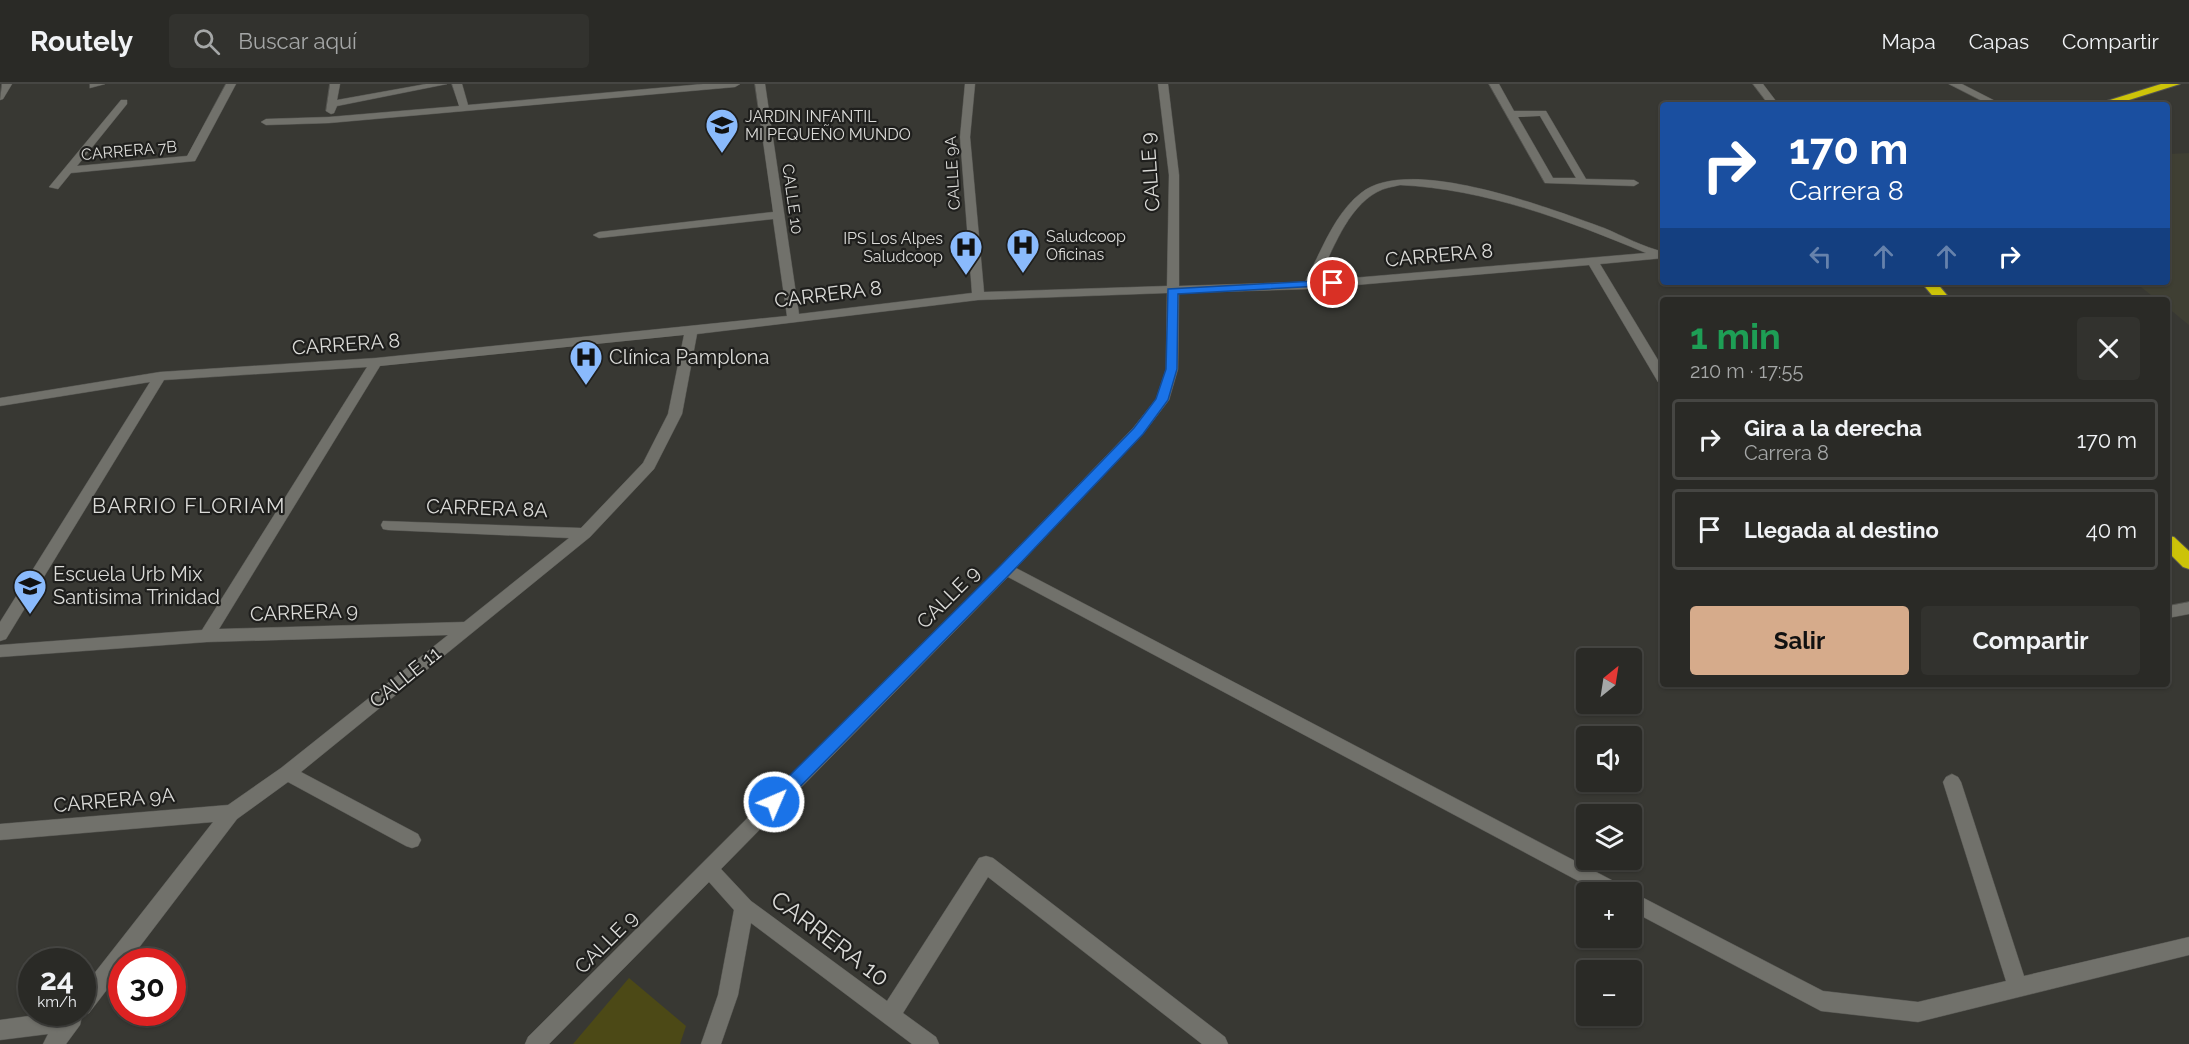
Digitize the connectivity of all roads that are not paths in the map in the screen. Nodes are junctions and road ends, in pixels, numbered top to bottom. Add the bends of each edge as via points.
1 (7, 84) edge
2 (231, 84) edge
3 (335, 84) edge
4 (442, 84) edge
5 (457, 84) edge
6 (735, 84) edge
7 (760, 84) edge
8 (970, 84) edge
9 (1164, 84) edge
10 (1494, 84) edge
11 (1758, 84) edge
12 (1954, 84) edge
13 (2174, 84) edge
14 (1, 95) edge
15 (124, 102) dead end
16 (1772, 102) edge
17 (1992, 102) edge
18 (2111, 102) edge
19 (332, 104) junction
20 (464, 106) junction
21 (1509, 114) junction
22 (329, 120) junction
23 (266, 122) dead end
24 (70, 170) junction
25 (1583, 182) junction
26 (1634, 183) dead end
27 (54, 187) dead end
28 (779, 215) junction
29 (599, 236) dead end
30 (1660, 254) edge
31 (1660, 255) edge
32 (1593, 262) junction
33 (1309, 285) junction
34 (1931, 285) edge
35 (1172, 291) junction
36 (978, 296) junction
37 (1941, 297) edge
38 (793, 318) junction
39 (691, 331) junction
40 (376, 362) junction
41 (1660, 375) edge
42 (160, 376) junction
43 (0, 402) edge
44 (388, 525) dead end
45 (585, 533) junction
46 (2170, 544) edge
47 (2189, 562) edge
48 (1006, 569) junction
49 (2189, 608) edge
50 (2170, 612) edge
51 (465, 628) junction
52 (0, 635) edge
53 (207, 636) junction
54 (0, 651) edge
55 (287, 773) junction
56 (1952, 782) dead end
57 (231, 813) junction
58 (0, 832) edge
59 (412, 840) dead end
60 (708, 868) junction
61 (1597, 882) edge
62 (1642, 906) edge
63 (744, 907) junction
64 (2189, 945) edge
65 (2018, 987) junction
66 (96, 988) edge
67 (890, 1015) junction
68 (18, 1026) edge
69 (67, 1026) edge
70 (0, 1030) edge
71 (53, 1044) edge
72 (535, 1044) edge
73 (711, 1044) edge
74 (929, 1044) edge
75 (1218, 1044) edge

1 - 14 street
2 - 24 street, CARRERA 7B via 191,159
3 - 19 street
4 - 19 street
5 - 20 street
6 - 20 street
7 - 28 street, CALLE 10
8 - 36 street, CALLE 9A via 965,137
9 - 35 street, CALLE 9 via 1174,175
10 - 21 street
11 - 16 street
12 - 17 street
13 - 18 highway
15 - 24 street
19 - 22 street
20 - 22 street
21 - 25 street via 1548,181
21 - 25 street via 1544,113
22 - 23 street
24 - 27 street
25 - 26 street
28 - 29 street
28 - 38 street, CALLE 10
30 - 33 street via 1600,230 1465,189 1406,181 1376,187 1354,202
31 - 32 street, CARRERA 8
32 - 33 street, CARRERA 8
32 - 41 street
33 - 35 street, CARRERA 8
34 - 37 highway
35 - 36 street, CARRERA 8
35 - 48 street, CALLE 9 via 1172,369 1162,400 1138,431
36 - 38 street, CARRERA 8
38 - 39 street, CARRERA 8
39 - 40 street, CARRERA 8
39 - 45 street, CALLE 11 via 675,414 649,466
40 - 42 street, CARRERA 8
40 - 53 street
42 - 43 street, CARRERA 8
42 - 52 street
44 - 45 street, CARRERA 8A
45 - 51 street, CALLE 11
46 - 47 highway
48 - 60 street, CALLE 9
48 - 61 street
49 - 50 street
51 - 53 street, CARRERA 9
51 - 55 street, CALLE 11
53 - 54 street, CARRERA 9
55 - 57 street, CALLE 11
55 - 59 street
56 - 65 street
57 - 58 street, CARRERA 9A
57 - 66 street, CALLE 11
60 - 63 street, CARRERA 10
60 - 72 street, CALLE 9
62 - 65 street via 1821,1001 1918,1012
63 - 67 street, CARRERA 10
63 - 73 street via 728,994
64 - 65 street
67 - 74 street, CARRERA 10
67 - 75 street via 986,864
68 - 70 street
69 - 71 street, CALLE 11

